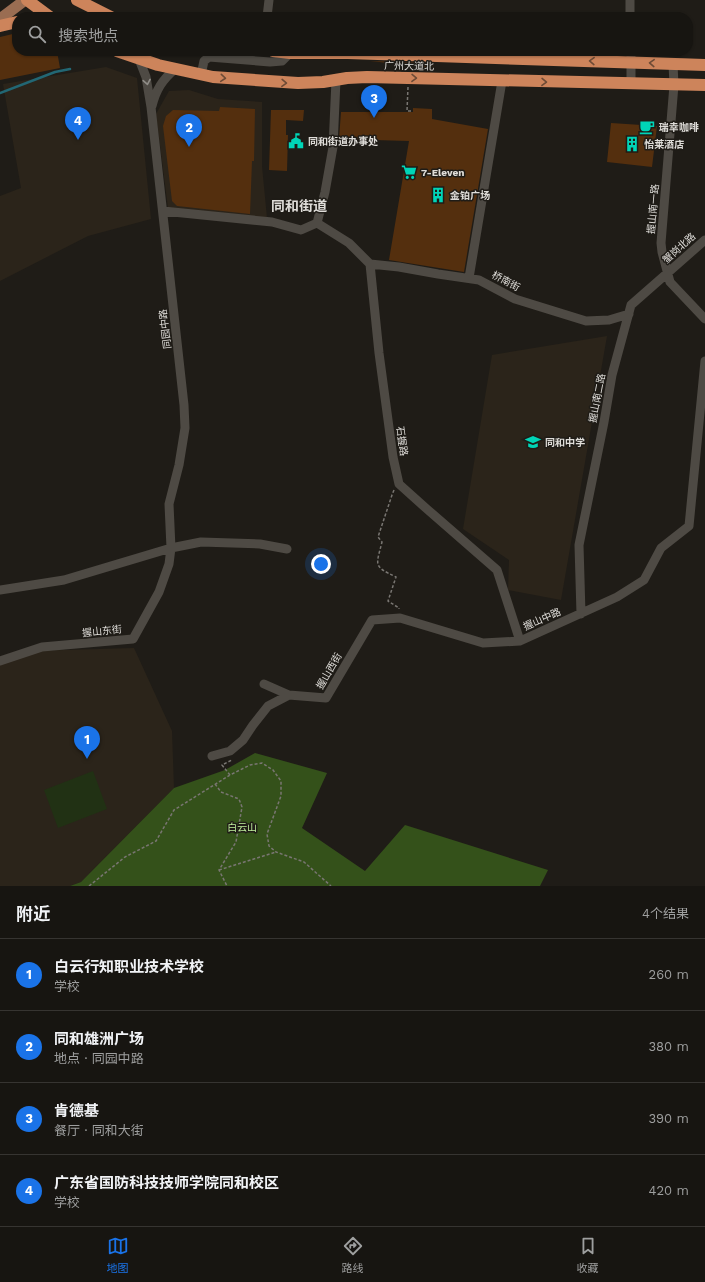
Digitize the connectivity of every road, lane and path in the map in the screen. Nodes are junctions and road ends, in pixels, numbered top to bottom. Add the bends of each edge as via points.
1 (14, 0) edge
2 (26, 0) edge
3 (77, 0) edge
4 (269, 0) edge
5 (630, 0) edge
6 (0, 10) edge
7 (43, 12) edge
8 (101, 12) edge
9 (268, 12) edge
10 (630, 12) edge
11 (0, 19) edge
12 (12, 23) edge
13 (0, 26) edge
14 (131, 56) edge
15 (287, 56) edge
16 (631, 56) edge
17 (140, 59) junction
18 (673, 64) junction
19 (705, 65) edge
20 (175, 69) junction
21 (201, 75) junction
22 (409, 78) junction
23 (336, 80) junction
24 (502, 81) junction
25 (631, 84) junction
26 (674, 85) junction
27 (705, 86) edge
28 (151, 107) junction
29 (413, 111) dead end
30 (162, 211) junction
31 (317, 223) junction
32 (705, 240) edge
33 (370, 264) junction
34 (667, 274) junction
35 (469, 278) junction
36 (629, 314) junction
37 (705, 319) edge
38 (705, 361) edge
39 (399, 484) junction
40 (171, 548) junction
41 (287, 549) dead end
42 (0, 590) edge
43 (581, 614) junction
44 (400, 618) junction
45 (372, 620) joint
46 (520, 641) junction
47 (0, 661) edge
48 (264, 684) dead end
49 (289, 695) junction
50 (212, 756) dead end
51 (232, 760) dead end
52 (230, 775) junction
53 (215, 784) junction
54 (276, 852) junction
55 (219, 870) junction
56 (89, 886) edge
57 (227, 886) edge
58 (331, 886) edge

1 - 6 main road
2 - 7 highway
2 - 11 main road
3 - 8 highway
4 - 9 street
5 - 10 street
12 - 13 highway
14 - 17 highway, 广州大道北
15 - 21 street via 282,61 270,62 209,57 204,61
18 -> 16 highway, 广州大道北
16 - 25 street
17 - 20 highway, 广州大道北
17 -> 28 street, 同园中路
18 - 19 highway, 广州大道北
18 - 26 street, 握山南一路
20 - 21 highway, 广州大道北
20 - 28 street via 159,87
21 -> 23 highway, 广州大道北 via 279,83
22 - 23 highway, 广州大道北 via 367,77
22 -> 24 highway, 广州大道北
22 - 29 path via 407,111
23 - 31 street via 333,147
24 -> 25 highway, 广州大道北
24 - 35 street
25 - 26 highway, 广州大道北
26 - 27 highway, 广州大道北
26 - 34 street, 握山南一路 via 660,243
28 - 30 street, 同园中路
30 - 31 street via 272,222 301,230
30 - 40 street, 同园中路 via 184,405 179,465 169,504
31 - 33 street via 350,243
32 - 34 street, 蟹岗北路
33 - 35 street, 桥南街
33 - 39 street, 石握路 via 379,352
34 - 36 street, 握山南二路 via 631,305
34 - 37 street, 握山南一路 via 677,291
35 - 36 street, 桥南街 via 479,280 515,299 586,320 608,320
36 - 43 street, 握山南二路 via 612,376 579,545
38 - 43 street, 握山中路 via 689,526 661,548 644,580
39 - 44 path via 392,495 378,537 382,542 377,562 380,569 396,577 388,601 399,608
39 - 46 street via 497,570
40 - 41 street via 201,542 260,544
40 - 42 street via 64,580
40 - 47 street, 握山东街 via 169,564 159,592 133,639 42,647
43 - 46 street, 握山中路
44 - 45 street, 握山中路
44 - 46 street, 握山中路 via 483,643
45 - 49 street, 握山西街 via 326,698
48 - 49 street, 握山西街
49 - 50 street via 268,706 243,740 230,751
51 - 52 path via 222,765
52 - 53 path
52 - 54 path via 250,765 262,763 273,770 281,781 281,796 267,834 269,846
53 - 55 path via 221,792 239,799 242,808 236,842
53 - 56 path via 174,810 156,841 125,857
54 - 55 path
54 - 58 path via 304,862
55 - 57 path

